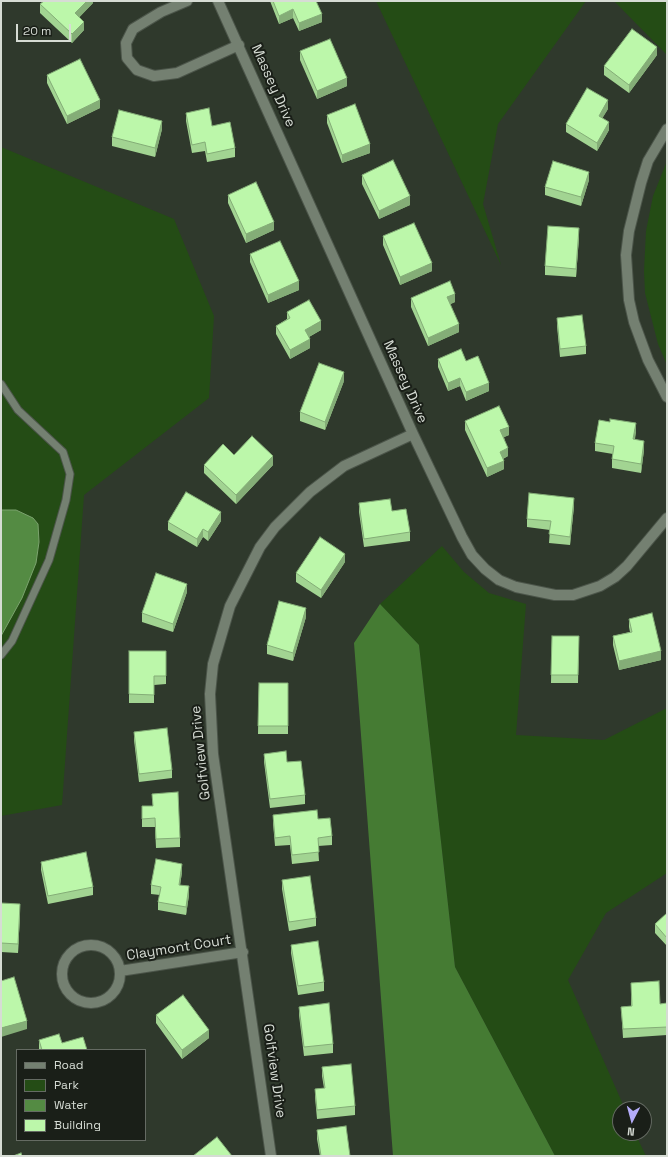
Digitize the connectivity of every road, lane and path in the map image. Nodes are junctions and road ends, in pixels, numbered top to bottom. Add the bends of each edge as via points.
1 (186, 1) edge
2 (218, 1) edge
3 (239, 45) junction
4 (667, 129) edge
5 (1, 384) edge
6 (667, 397) edge
7 (413, 434) junction
8 (667, 518) edge
9 (1, 655) edge
10 (243, 952) junction
11 (120, 971) junction
12 (272, 1156) edge

1 - 3 street via 133,29 126,43 127,58 137,70 154,76 177,73
2 - 3 street, Massey Drive
3 - 7 street, Massey Drive
4 - 6 street via 648,161 629,231 626,255 629,300 634,322 648,360
5 - 9 lane via 18,410 63,452 70,474 66,500 49,560 12,641
7 - 8 street, Massey Drive via 472,555 499,580 516,587 556,595 585,592 600,586 627,566
7 - 10 street, Golfview Drive via 344,466 327,477 294,507 260,547 244,576 225,621 213,664 210,724
10 - 11 street, Claymont Court
10 - 12 street, Golfview Drive
11 - 11 street, Claymont Court via 118,962 105,949 97,945 87,945 78,948 66,958 61,972 62,983 66,992 74,999 94,1004 114,993 120,980

